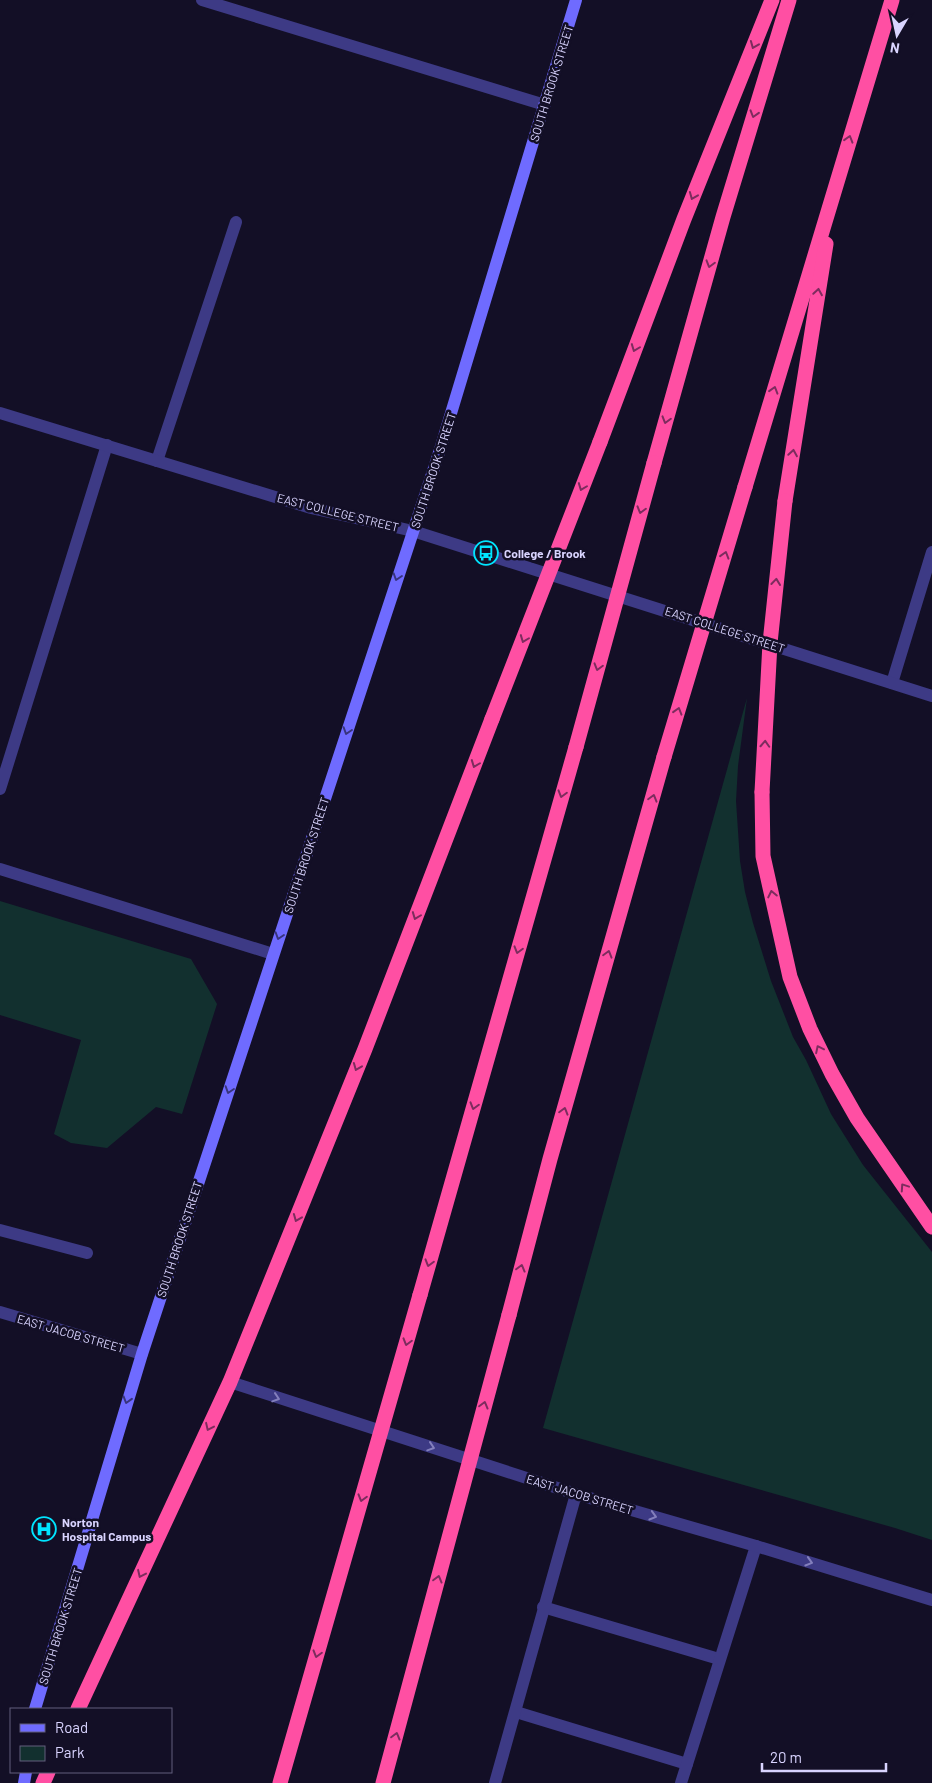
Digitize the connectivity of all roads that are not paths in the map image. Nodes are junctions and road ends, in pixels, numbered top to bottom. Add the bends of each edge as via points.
1 (202, 0) edge
2 (576, 0) edge
3 (772, 0) edge
4 (789, 0) edge
5 (892, 0) edge
6 (545, 105) junction
7 (835, 186) junction
8 (236, 222) dead end
9 (0, 413) edge
10 (107, 445) junction
11 (158, 461) junction
12 (413, 531) junction
13 (932, 552) edge
14 (892, 683) junction
15 (932, 696) edge
16 (0, 789) edge
17 (0, 870) edge
18 (273, 954) junction
19 (932, 1227) edge
20 (0, 1230) edge
21 (87, 1253) dead end
22 (0, 1312) edge
23 (142, 1354) junction
24 (230, 1382) junction
25 (576, 1494) junction
26 (756, 1546) junction
27 (932, 1600) edge
28 (543, 1607) junction
29 (719, 1659) junction
30 (35, 1708) edge
31 (78, 1708) edge
32 (516, 1712) junction
33 (687, 1764) junction
34 (280, 1783) edge
35 (383, 1783) edge
36 (495, 1783) edge
37 (681, 1783) edge

1 - 6 street
2 - 6 street, SOUTH BROOK STREET
3 -> 24 highway, bridge via 684,219 361,1058
4 -> 34 highway, bridge via 723,217 576,747
7 -> 5 highway
6 - 12 street, SOUTH BROOK STREET
19 -> 7 highway, bridge via 857,1118 810,1029 790,977 763,856 762,792 770,643 785,501
35 -> 7 highway, bridge via 553,1149 664,757
8 - 11 street
9 - 10 street, EAST COLLEGE STREET
10 - 11 street, EAST COLLEGE STREET
10 - 16 street
11 - 12 street, EAST COLLEGE STREET via 311,508
12 - 14 street, EAST COLLEGE STREET
12 -> 18 street, SOUTH BROOK STREET
13 - 14 street
14 - 15 street, EAST COLLEGE STREET
17 - 18 street
18 -> 23 street, SOUTH BROOK STREET
20 - 21 street
22 - 23 street, EAST JACOB STREET
23 -> 30 street, SOUTH BROOK STREET
24 -> 25 street, EAST JACOB STREET
24 -> 31 highway
25 -> 26 street, EAST JACOB STREET
25 - 28 street
26 -> 27 street, EAST JACOB STREET
26 - 29 street
28 - 29 street
28 - 32 street
29 - 33 street
32 - 33 street
32 - 36 street
33 - 37 street

